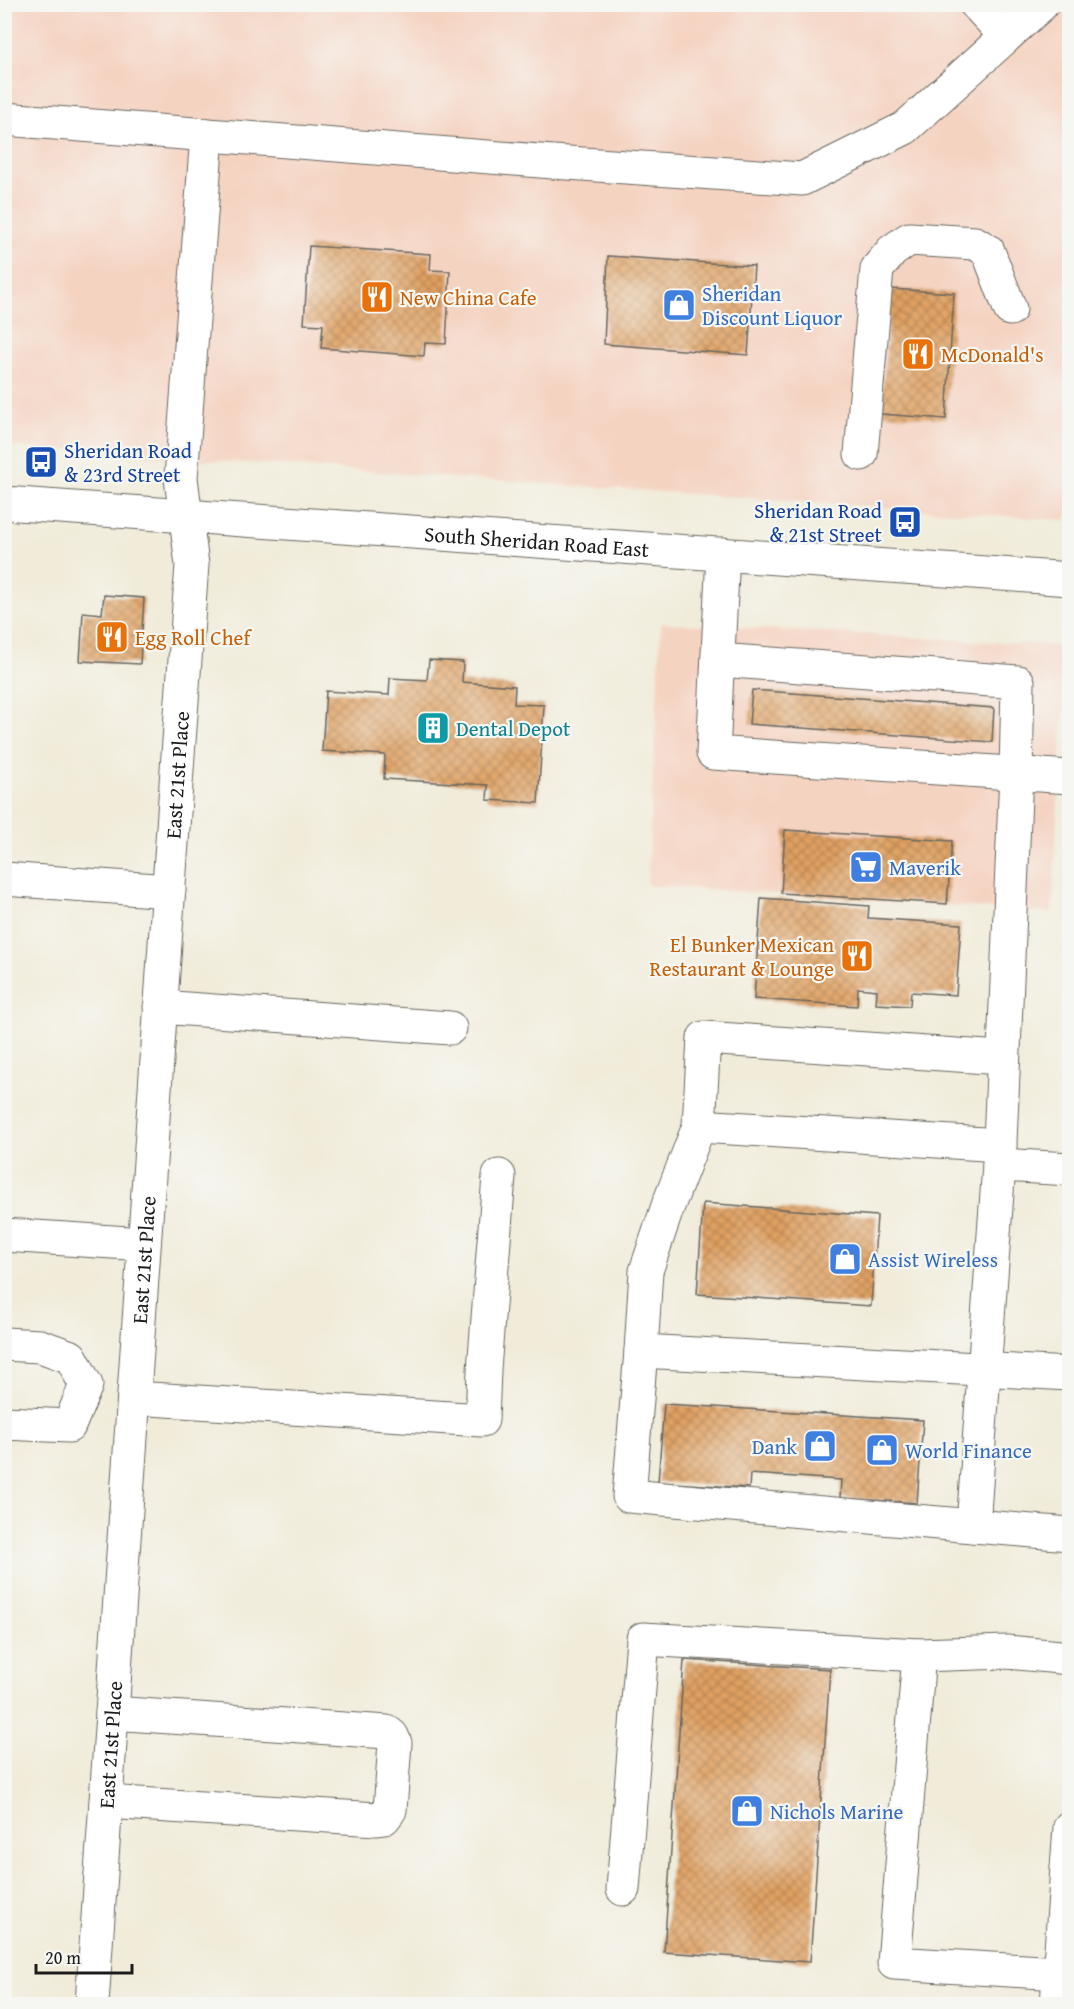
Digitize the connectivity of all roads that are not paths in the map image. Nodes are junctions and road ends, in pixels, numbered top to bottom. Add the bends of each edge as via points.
1 (976, 4) edge
2 (1042, 4) edge
3 (1006, 36) junction
4 (4, 119) edge
5 (207, 135) junction
6 (1010, 309) dead end
7 (861, 454) dead end
8 (4, 503) edge
9 (186, 516) junction
10 (723, 554) junction
11 (1070, 579) edge
12 (718, 660) junction
13 (1016, 774) junction
14 (1070, 777) edge
15 (4, 879) edge
16 (169, 891) junction
17 (160, 1007) junction
18 (450, 1028) dead end
19 (1002, 1058) junction
20 (699, 1126) junction
21 (999, 1155) junction
22 (1070, 1169) edge
23 (499, 1176) dead end
24 (4, 1235) edge
25 (144, 1244) junction
26 (4, 1344) edge
27 (641, 1351) junction
28 (984, 1368) junction
29 (1070, 1374) edge
30 (86, 1385) junction
31 (134, 1393) junction
32 (4, 1422) edge
33 (974, 1526) junction
34 (1070, 1534) edge
35 (919, 1655) junction
36 (1070, 1658) edge
37 (112, 1713) junction
38 (106, 1802) junction
39 (1070, 1827) edge
40 (1068, 1863) edge
41 (623, 1889) dead end
42 (1062, 1966) edge
43 (92, 2004) edge

1 - 3 street
2 - 3 street
3 - 5 street via 906,128 802,178
4 - 5 street
5 - 9 street, East 21st Place via 181,478
6 - 7 street via 988,251 975,243 909,239 892,251 877,269
8 - 9 street, South Sheridan Road East
9 - 10 street, South Sheridan Road East
9 - 16 street, East 21st Place via 192,574
10 - 11 street, South Sheridan Road East
10 - 12 street
12 - 13 street via 1018,682
12 - 13 street via 713,753
13 - 14 street
13 - 19 street
15 - 16 street
16 - 17 street, East 21st Place
17 - 18 street
17 - 25 street, East 21st Place
19 - 20 street via 704,1038
19 - 21 street
20 - 21 street
20 - 27 street via 646,1270
21 - 22 street
21 - 28 street
23 - 31 street via 482,1420
24 - 25 street
25 - 31 street, East 21st Place
26 - 30 street via 40,1346 71,1356
27 - 28 street
27 - 33 street via 629,1496
28 - 29 street
28 - 33 street
30 - 31 street
30 - 32 street via 69,1426
31 - 37 street, East 21st Place
33 - 34 street
35 - 36 street via 1007,1652
35 - 41 street via 643,1639
35 - 42 street via 894,1963
37 - 38 street, East 21st Place
37 - 38 street via 387,1732 395,1743 390,1810 384,1818
38 - 43 street, East 21st Place
39 - 40 street
40 - 42 street

